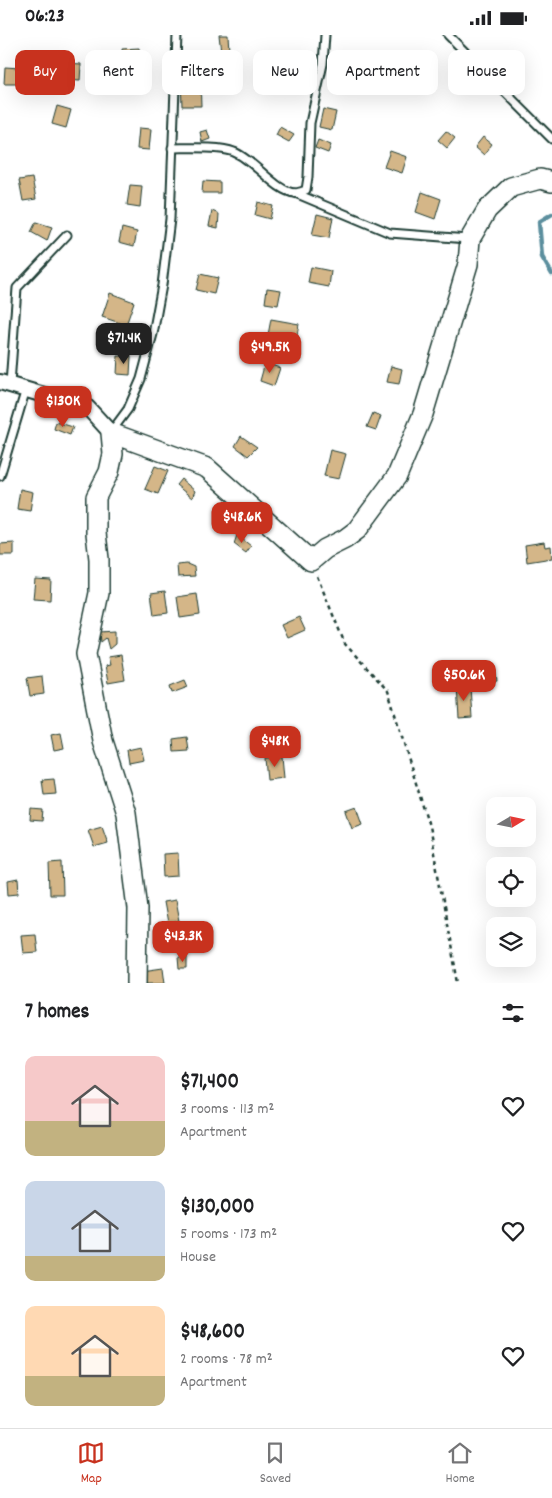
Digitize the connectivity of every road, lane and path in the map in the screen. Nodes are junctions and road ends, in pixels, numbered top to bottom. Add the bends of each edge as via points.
1 (177, 35) edge
2 (325, 35) edge
3 (448, 35) edge
4 (552, 139) edge
5 (172, 148) junction
6 (552, 182) edge
7 (294, 193) junction
8 (67, 235) dead end
9 (470, 239) junction
10 (5, 383) edge
11 (26, 389) junction
12 (111, 433) junction
13 (0, 476) edge
14 (311, 561) junction
15 (137, 983) edge
16 (458, 983) edge

1 - 5 lane
2 - 7 lane via 323,64 310,123 306,190
3 - 4 lane
5 - 7 lane via 234,151 274,184
5 - 12 lane via 170,219 153,334 128,409
6 - 9 street via 540,179 511,187 487,210
7 - 9 lane via 390,233
8 - 10 lane via 17,288
9 - 14 street via 468,264 423,414 397,477 357,530
10 - 11 street
11 - 12 street via 88,409
11 - 13 lane
12 - 14 street via 207,469
12 - 15 street via 113,454 109,472 96,497 99,593 86,654 103,741 126,813 138,908
14 - 16 path via 345,645 388,691 428,826

